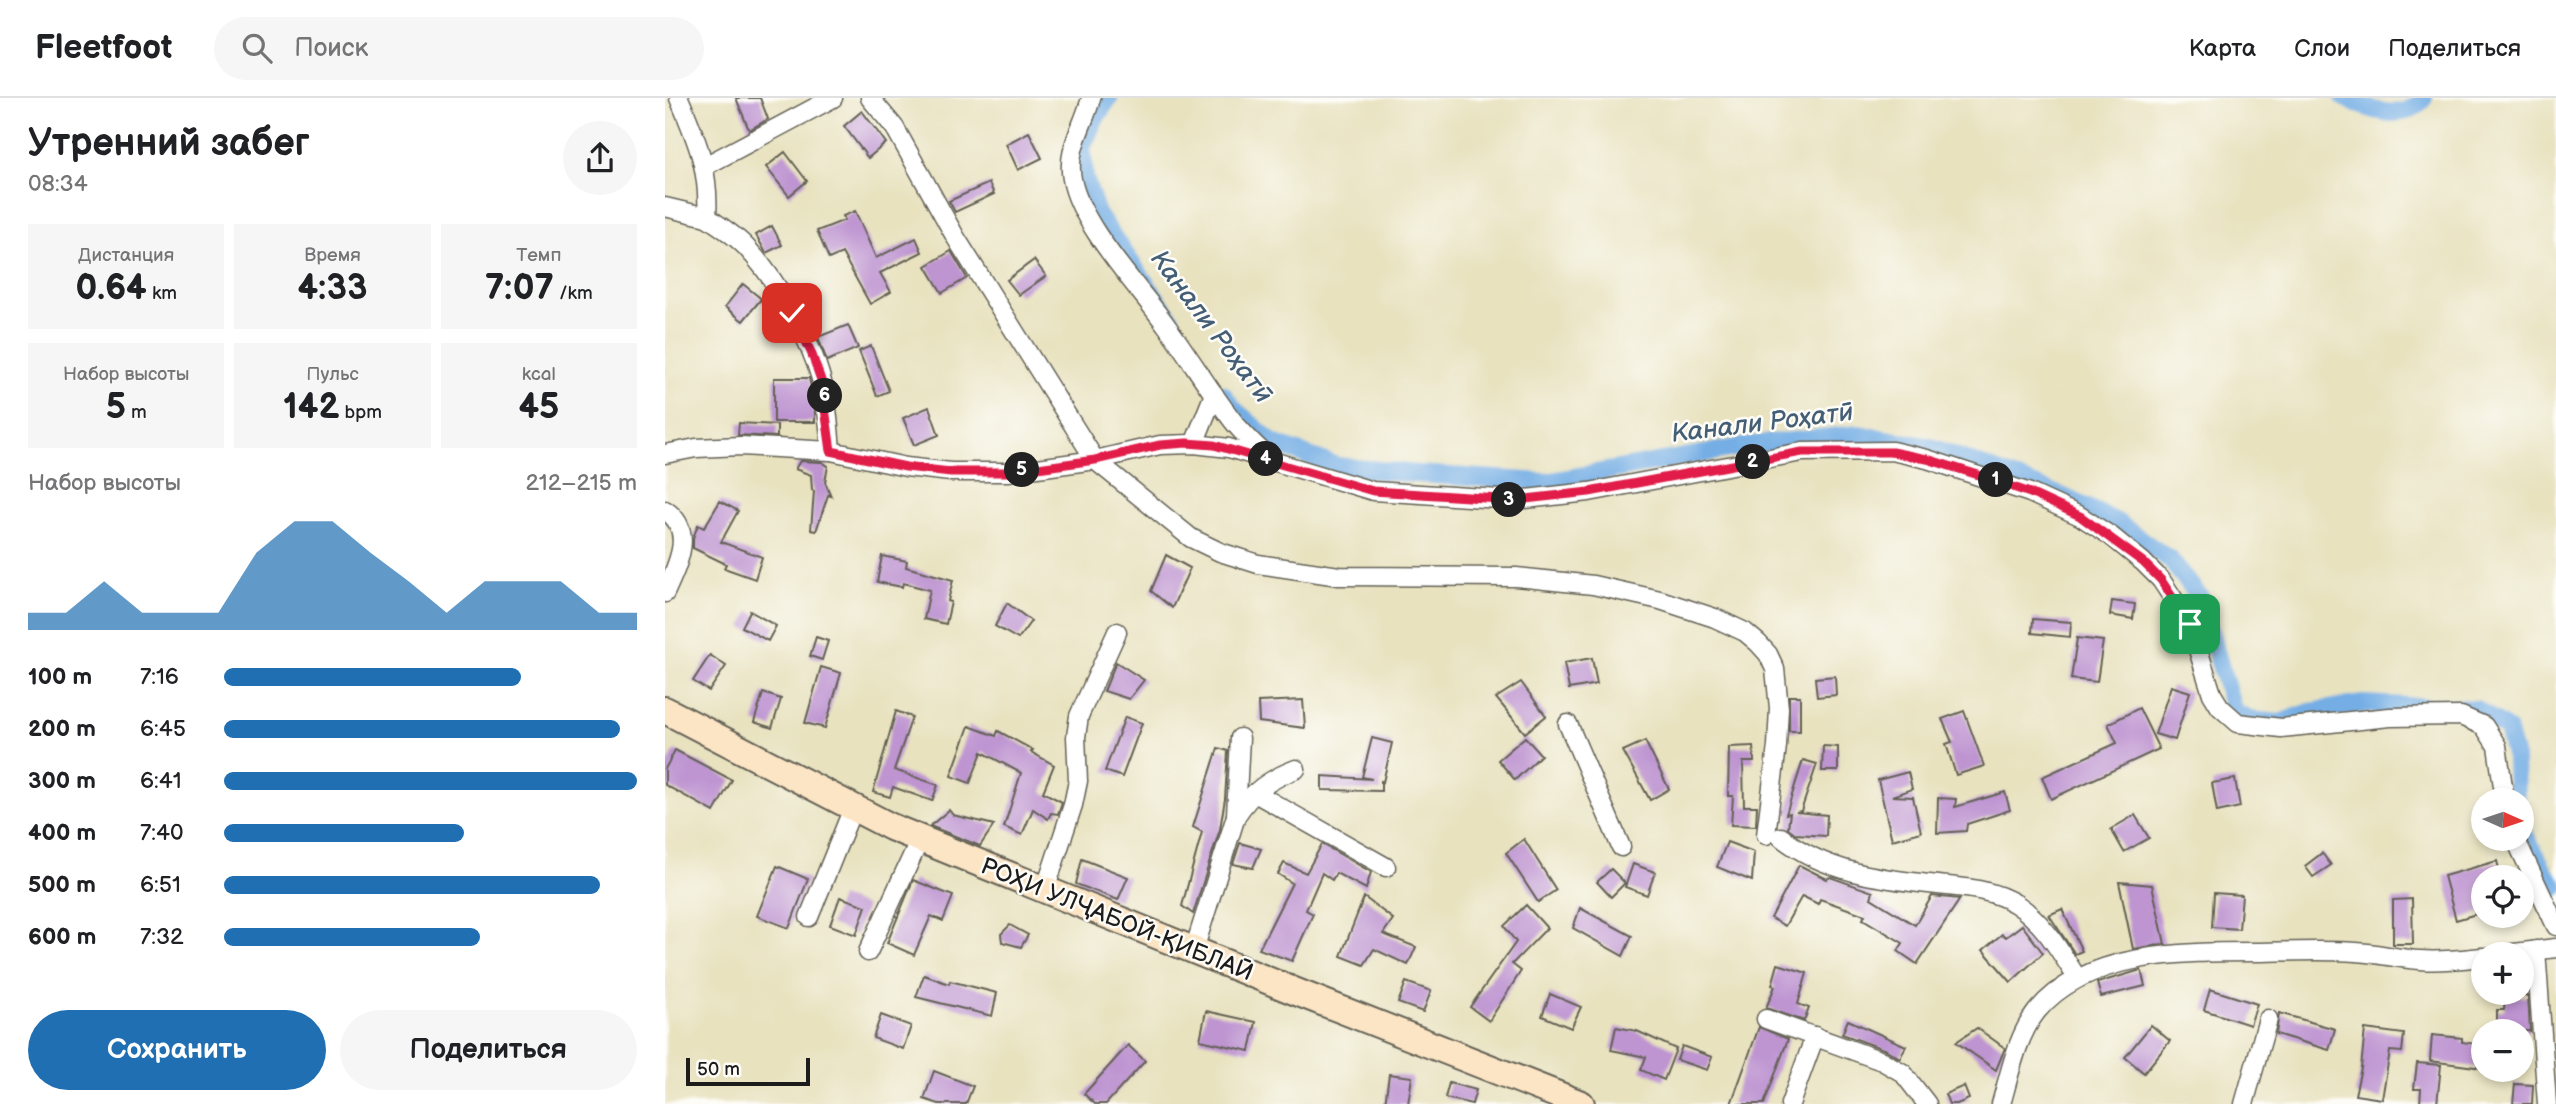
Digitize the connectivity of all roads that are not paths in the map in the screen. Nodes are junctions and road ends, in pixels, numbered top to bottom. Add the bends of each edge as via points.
1 (679, 98) edge
2 (833, 98) edge
3 (870, 98) edge
4 (1090, 99) edge
5 (705, 166) junction
6 (665, 207) edge
7 (707, 217) junction
8 (1214, 394) junction
9 (1194, 444) junction
10 (831, 451) junction
11 (665, 454) edge
12 (1095, 460) junction
13 (1273, 462) junction
14 (665, 510) edge
15 (665, 593) edge
16 (1118, 632) dead end
17 (665, 710) edge
18 (1568, 724) dead end
19 (1240, 738) dead end
20 (1296, 769) dead end
21 (2503, 788) edge
22 (1255, 793) junction
23 (853, 808) junction
24 (1236, 816) junction
25 (920, 839) junction
26 (1621, 847) dead end
27 (2521, 851) edge
28 (1387, 867) dead end
29 (1045, 890) junction
30 (809, 917) dead end
31 (2556, 926) edge
32 (2556, 948) edge
33 (1194, 950) junction
34 (2536, 950) joint
35 (869, 952) dead end
36 (2471, 958) edge
37 (2077, 978) junction
38 (1766, 1019) dead end
39 (2268, 1019) dead end
40 (1815, 1036) junction
41 (1581, 1104) edge
42 (1790, 1104) edge
43 (1927, 1104) edge
44 (2001, 1104) edge
45 (2244, 1104) edge
46 (2547, 1104) edge

1 - 5 street
2 - 5 street
3 - 12 street via 895,128 956,238
4 - 8 street via 1070,162 1081,208
5 - 7 street
6 - 7 street
7 - 10 street via 745,246 792,313 821,380
8 - 9 street
8 - 13 street
9 - 12 street via 1160,445
9 - 13 street
10 - 11 street via 741,446
10 - 12 street via 951,472 1009,472
12 - 37 street via 1191,538 1258,564 1339,576 1516,577 1593,585 1660,600 1745,632 1769,654 1778,682 1773,836 1822,863 1856,874 1985,890 2015,903 2054,942
13 - 21 street via 1373,491 1516,500 1589,492 1802,452 1867,450 1927,459 2030,493 2080,516 2143,562 2190,624 2212,694 2238,723 2281,728 2390,717 2462,716 2484,726 2497,746
14 - 15 street via 678,520 682,540
16 - 29 street via 1079,716 1078,781 1067,831
17 - 23 street, РОҲИ УЛҶАБОЙ-ҚИБЛАӢ
18 - 26 street
19 - 24 street
20 - 22 street
22 - 24 street
22 - 28 street
23 - 25 street, РОҲИ УЛҶАБОЙ-ҚИБЛАӢ
23 - 30 street
24 - 33 street
25 - 29 street, РОҲИ УЛҶАБОЙ-ҚИБЛАӢ
25 - 35 street
27 - 31 street
29 - 33 street, РОҲИ УЛҶАБОЙ-ҚИБЛАӢ
32 - 34 street
33 - 41 street, РОҲИ УЛҶАБОЙ-ҚИБЛАӢ
34 - 46 street
36 - 37 street via 2421,960 2340,951 2192,952 2154,956
37 - 44 street via 2036,1012 2021,1038
38 - 40 street
39 - 45 street
40 - 42 street
40 - 43 street via 1903,1073

